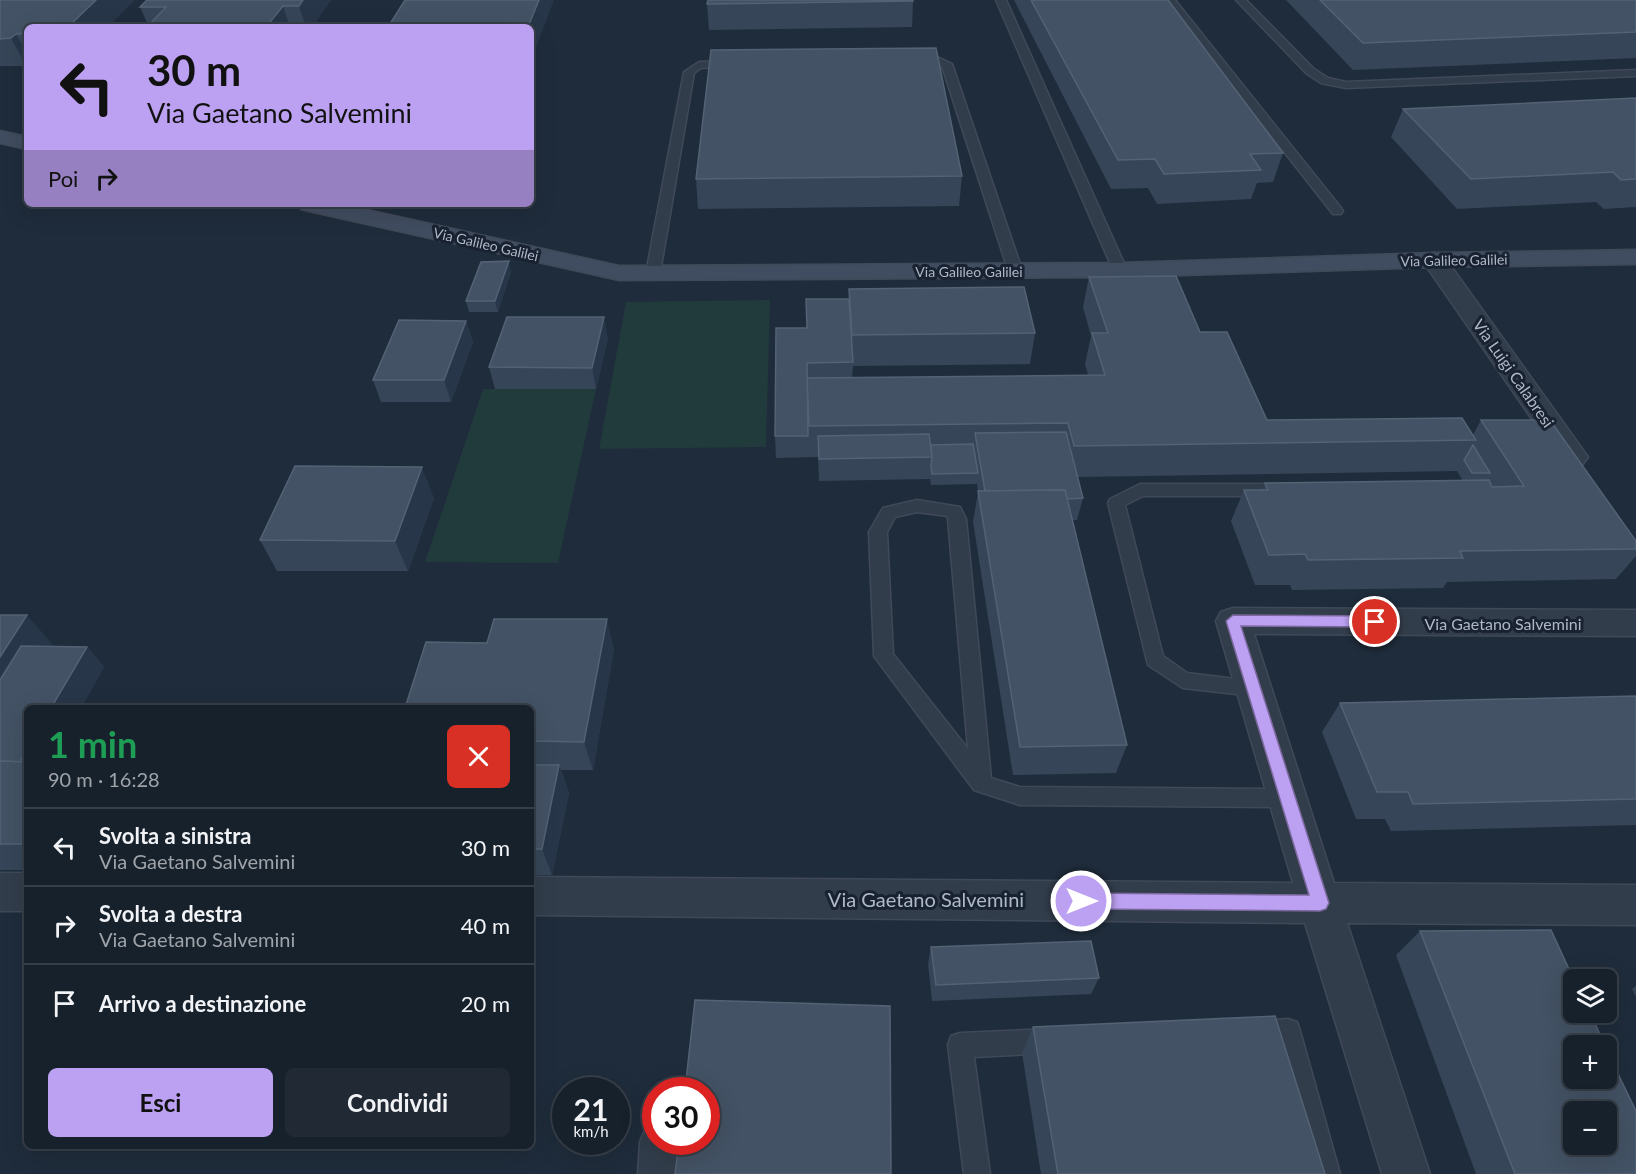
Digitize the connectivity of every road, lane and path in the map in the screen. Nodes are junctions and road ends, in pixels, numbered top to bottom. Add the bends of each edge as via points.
1 (1000, 0) edge
2 (1170, 0) edge
3 (1241, 0) edge
4 (900, 60) edge
5 (746, 64) edge
6 (1636, 73) edge
7 (0, 138) edge
8 (24, 142) edge
9 (322, 207) edge
10 (1337, 211) dead end
11 (1636, 257) edge
12 (1434, 260) junction
13 (1015, 270) junction
14 (1120, 270) junction
15 (653, 273) junction
16 (1589, 479) edge
17 (1304, 490) edge
18 (1636, 623) edge
19 (1253, 688) junction
20 (981, 784) junction
21 (1287, 798) junction
22 (0, 891) edge
23 (24, 892) edge
24 (534, 896) edge
25 (1320, 903) junction
26 (1531, 904) junction
27 (1636, 905) edge
28 (1550, 945) edge
29 (1230, 1034) edge
30 (1077, 1040) edge
31 (663, 1155) edge
32 (662, 1174) edge
33 (977, 1174) edge
34 (1327, 1174) edge
35 (1406, 1174) edge

1 - 14 lane
2 - 10 lane
3 - 6 lane via 1310,71 1326,81 1346,85
4 - 13 lane via 935,59 947,64
5 - 15 lane via 699,65 689,72
7 - 8 street
9 - 15 street, Via Galileo Galilei via 619,273
11 - 12 street, Via Galileo Galilei
12 - 14 street, Via Galileo Galilei
12 - 16 street, Via Luigi Calabresi
13 - 14 street, Via Galileo Galilei
13 - 15 street, Via Galileo Galilei
17 - 19 lane via 1140,490 1116,503 1155,660 1184,680
18 - 19 street, Via Gaetano Salvemini via 1233,621
19 - 21 street, Via Gaetano Salvemini
20 - 20 lane via 885,656 878,532 889,512 917,506 954,511 957,519
20 - 21 lane via 1020,796
21 - 25 street, Via Gaetano Salvemini
22 - 23 street
24 - 25 street, Via Gaetano Salvemini
25 - 26 street, Via Gaetano Salvemini
25 - 35 street, Via Gaetano Salvemini
26 - 27 street, Via Gaetano Salvemini
26 - 28 street
29 - 34 lane via 1288,1031
30 - 33 lane via 960,1044
31 - 32 street

